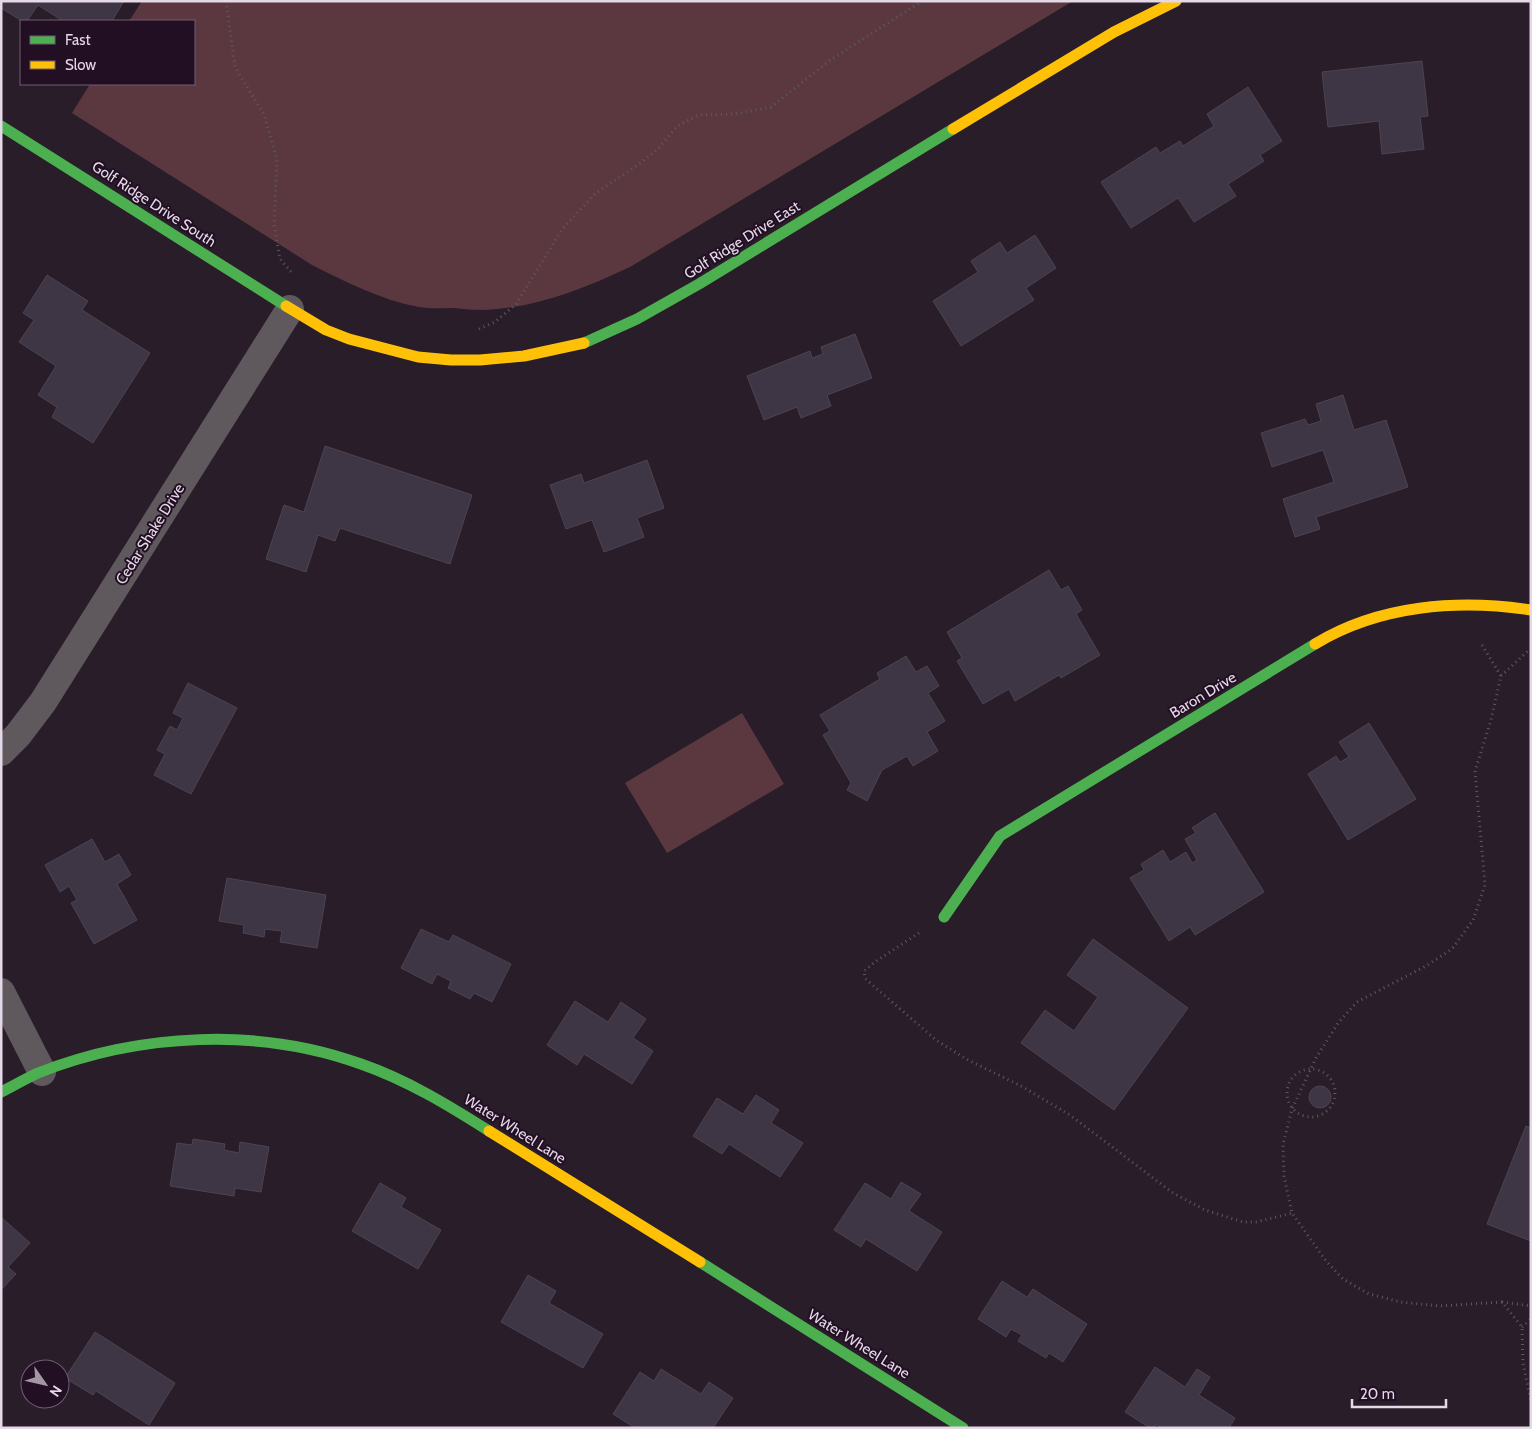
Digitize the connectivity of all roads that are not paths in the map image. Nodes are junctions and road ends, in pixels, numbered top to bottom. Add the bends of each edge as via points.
1 (1176, 1) edge
2 (1, 126) edge
3 (290, 309) junction
4 (1531, 610) edge
5 (1, 752) edge
6 (944, 917) road end
7 (1, 992) edge
8 (42, 1072) junction
9 (1, 1092) edge
10 (963, 1428) edge

1 - 3 street, Golf Ridge Drive East via 1114,32 699,284 637,319 586,342 524,356 451,360 391,351 349,339
2 - 3 street, Golf Ridge Drive South
3 - 5 street, Cedar Shake Drive via 43,702
4 - 6 street, Baron Drive via 1504,605 1428,607 1379,616 1330,635 1000,836
7 - 8 street
8 - 9 street, Water Wheel Lane
8 - 10 street, Water Wheel Lane via 133,1047 197,1040 236,1040 269,1042 338,1056 401,1080 467,1116

